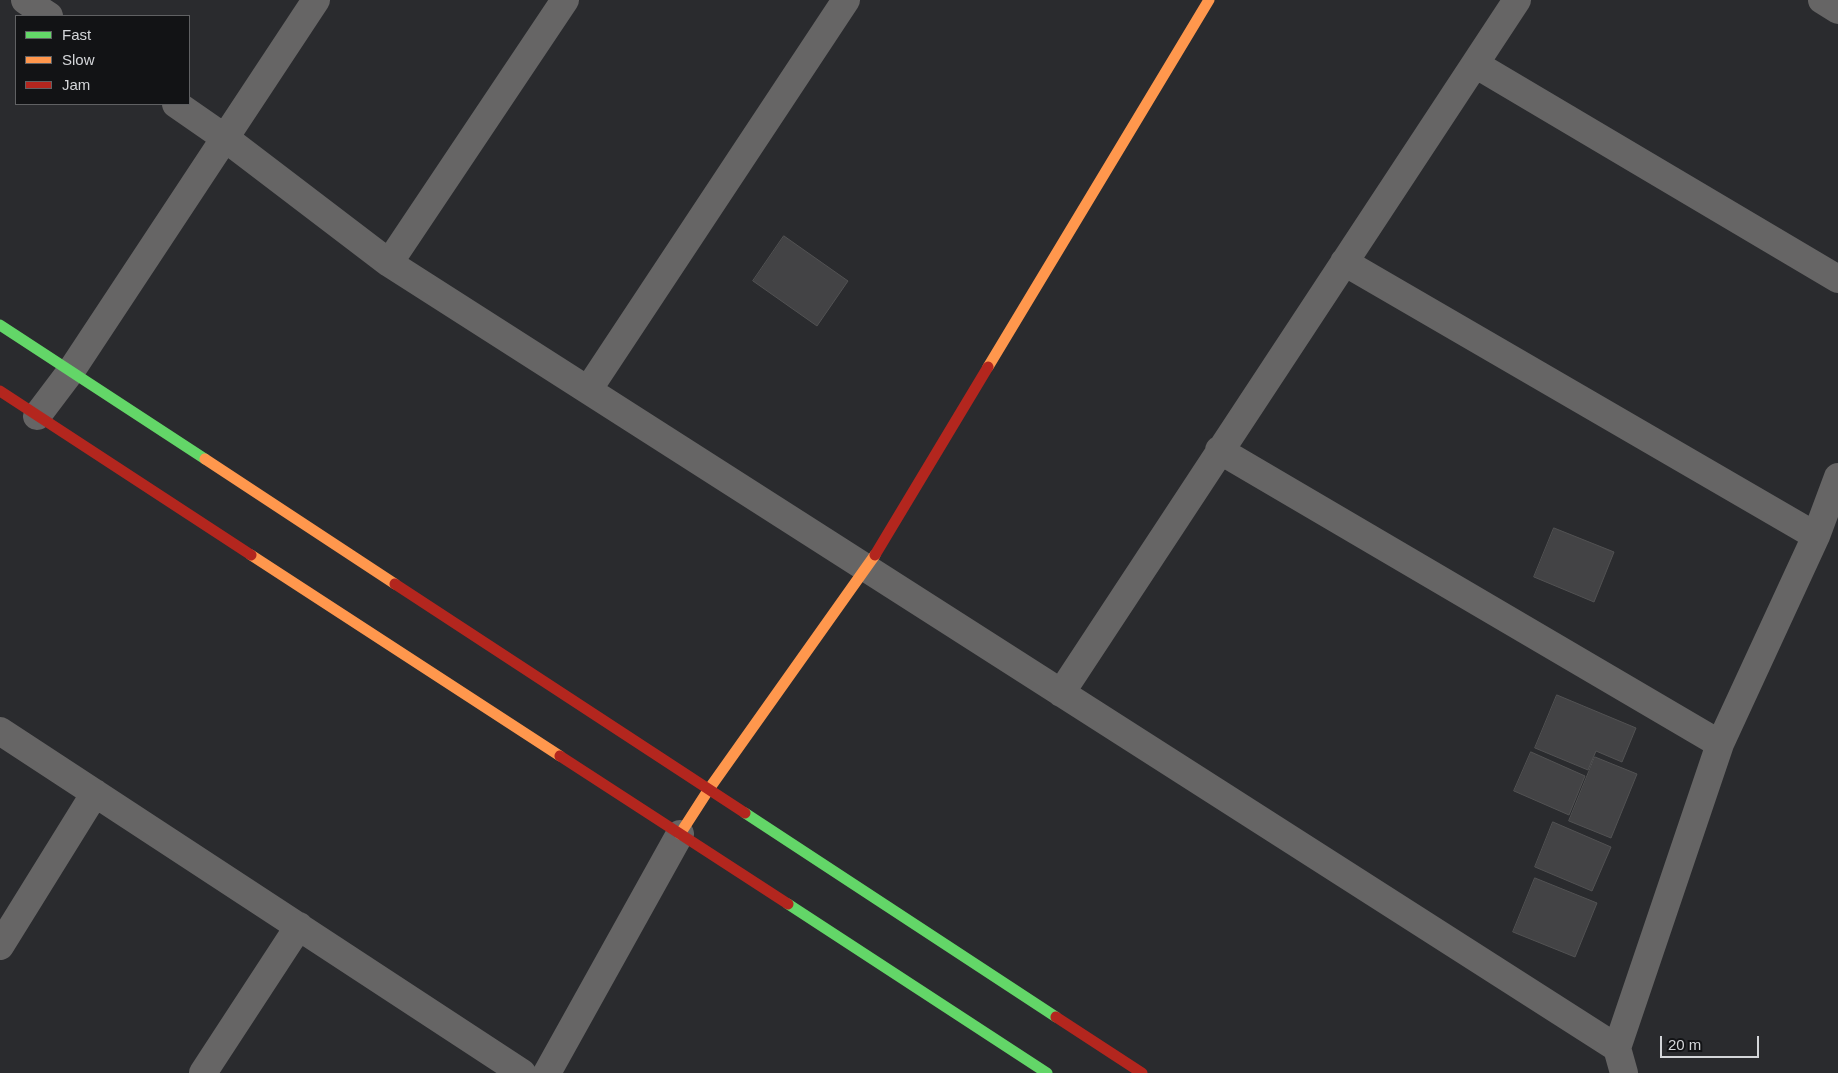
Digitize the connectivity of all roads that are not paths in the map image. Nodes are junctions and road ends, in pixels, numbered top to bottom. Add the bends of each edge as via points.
1 (25, 0) edge
2 (316, 0) edge
3 (565, 0) edge
4 (846, 0) edge
5 (1209, 0) edge
6 (1517, 0) edge
7 (1822, 0) edge
8 (1838, 10) edge
9 (48, 15) edge
10 (1475, 64) junction
11 (177, 105) edge
12 (225, 138) junction
13 (1344, 262) junction
14 (389, 263) junction
15 (1838, 278) edge
16 (0, 325) edge
17 (71, 371) junction
18 (588, 390) junction
19 (0, 391) edge
20 (37, 416) junction
21 (1219, 450) junction
22 (1838, 477) edge
23 (1816, 536) junction
24 (866, 569) junction
25 (1061, 692) junction
26 (0, 731) edge
27 (1720, 744) junction
28 (709, 788) junction
29 (95, 793) junction
30 (680, 834) junction
31 (299, 926) junction
32 (0, 946) edge
33 (1621, 1060) edge
34 (203, 1073) edge
35 (522, 1073) edge
36 (547, 1073) edge
37 (1047, 1073) edge
38 (1142, 1073) edge

1 - 9 street
2 - 12 street
3 - 14 street
4 - 18 street
5 - 24 street
6 - 10 street
7 - 8 street
10 - 13 street
10 - 15 street
11 - 12 street
12 - 14 street
12 - 17 street
13 - 21 street
13 - 23 street
14 - 18 street
16 - 17 street
17 - 20 street
17 - 28 street
18 - 24 street
19 - 20 street
20 - 30 street
21 - 25 street
21 - 27 street
22 - 23 street
23 - 27 street
24 - 25 street
24 - 28 street
25 - 33 street
26 - 29 street
27 - 33 street
28 - 30 street
28 - 38 street
29 - 31 street
29 - 32 street
30 - 36 street
30 - 37 street
31 - 34 street
31 - 35 street

